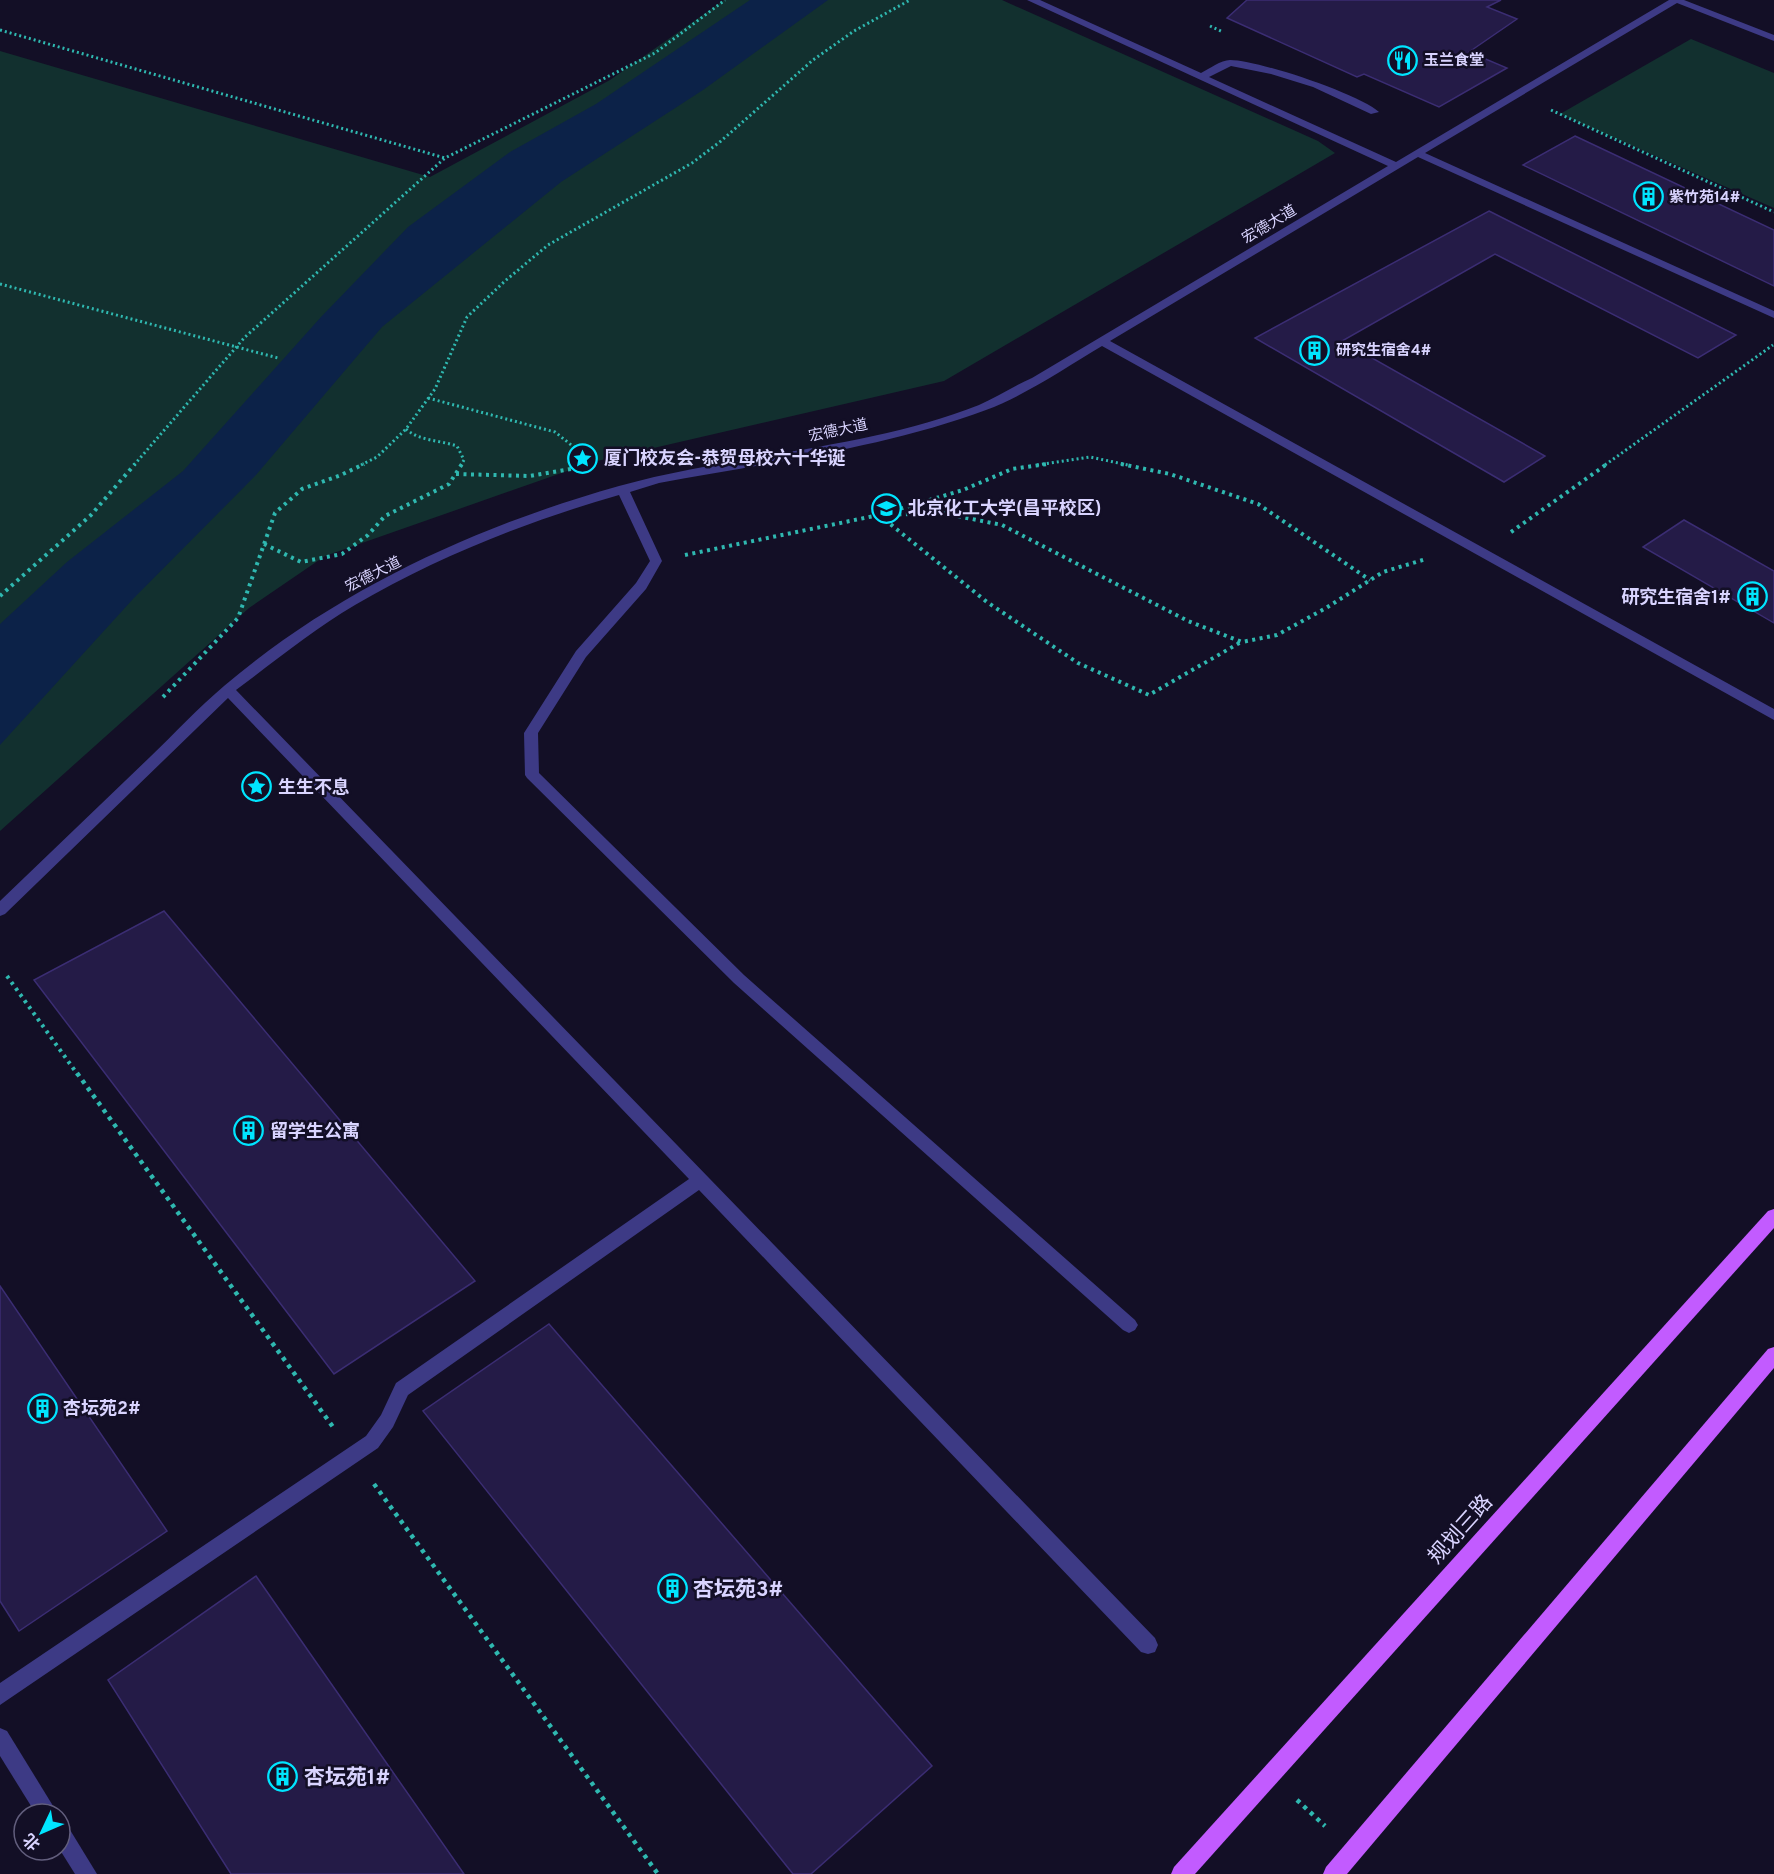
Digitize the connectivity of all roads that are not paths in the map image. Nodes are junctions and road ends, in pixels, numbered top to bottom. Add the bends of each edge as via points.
1 (1032, 0) edge
2 (1676, 0) edge
3 (1774, 38) edge
4 (1201, 77) junction
5 (1374, 112) dead end
6 (1417, 153) junction
7 (1396, 166) junction
8 (1774, 315) edge
9 (1102, 341) junction
10 (622, 489) junction
11 (228, 690) junction
12 (1774, 715) edge
13 (0, 910) edge
14 (701, 1180) junction
15 (1774, 1216) edge
16 (1129, 1325) dead end
17 (1774, 1355) edge
18 (1148, 1645) dead end
19 (0, 1695) edge
20 (0, 1738) edge
21 (40, 1802) edge
22 (72, 1851) edge
23 (87, 1874) edge
24 (1181, 1874) edge
25 (1333, 1874) edge

1 - 4 street
2 - 3 street
2 - 6 street, 宏德大道
4 - 5 street via 1230,63 1316,85
4 - 7 street
6 - 7 street, 宏德大道
6 - 8 street
7 - 9 street, 宏德大道
9 - 10 street, 宏德大道 via 1036,380 973,410 870,439
9 - 12 street
10 - 11 street, 宏德大道 via 521,521 397,578 305,631
10 - 16 street via 656,561 641,586 582,654 531,733 532,775 739,979
11 - 13 street, 宏德大道
11 - 14 street
14 - 18 street
14 - 19 street via 402,1389 372,1442
15 - 24 main road, 规划三路
17 - 25 main road
20 - 21 street
22 - 23 street

